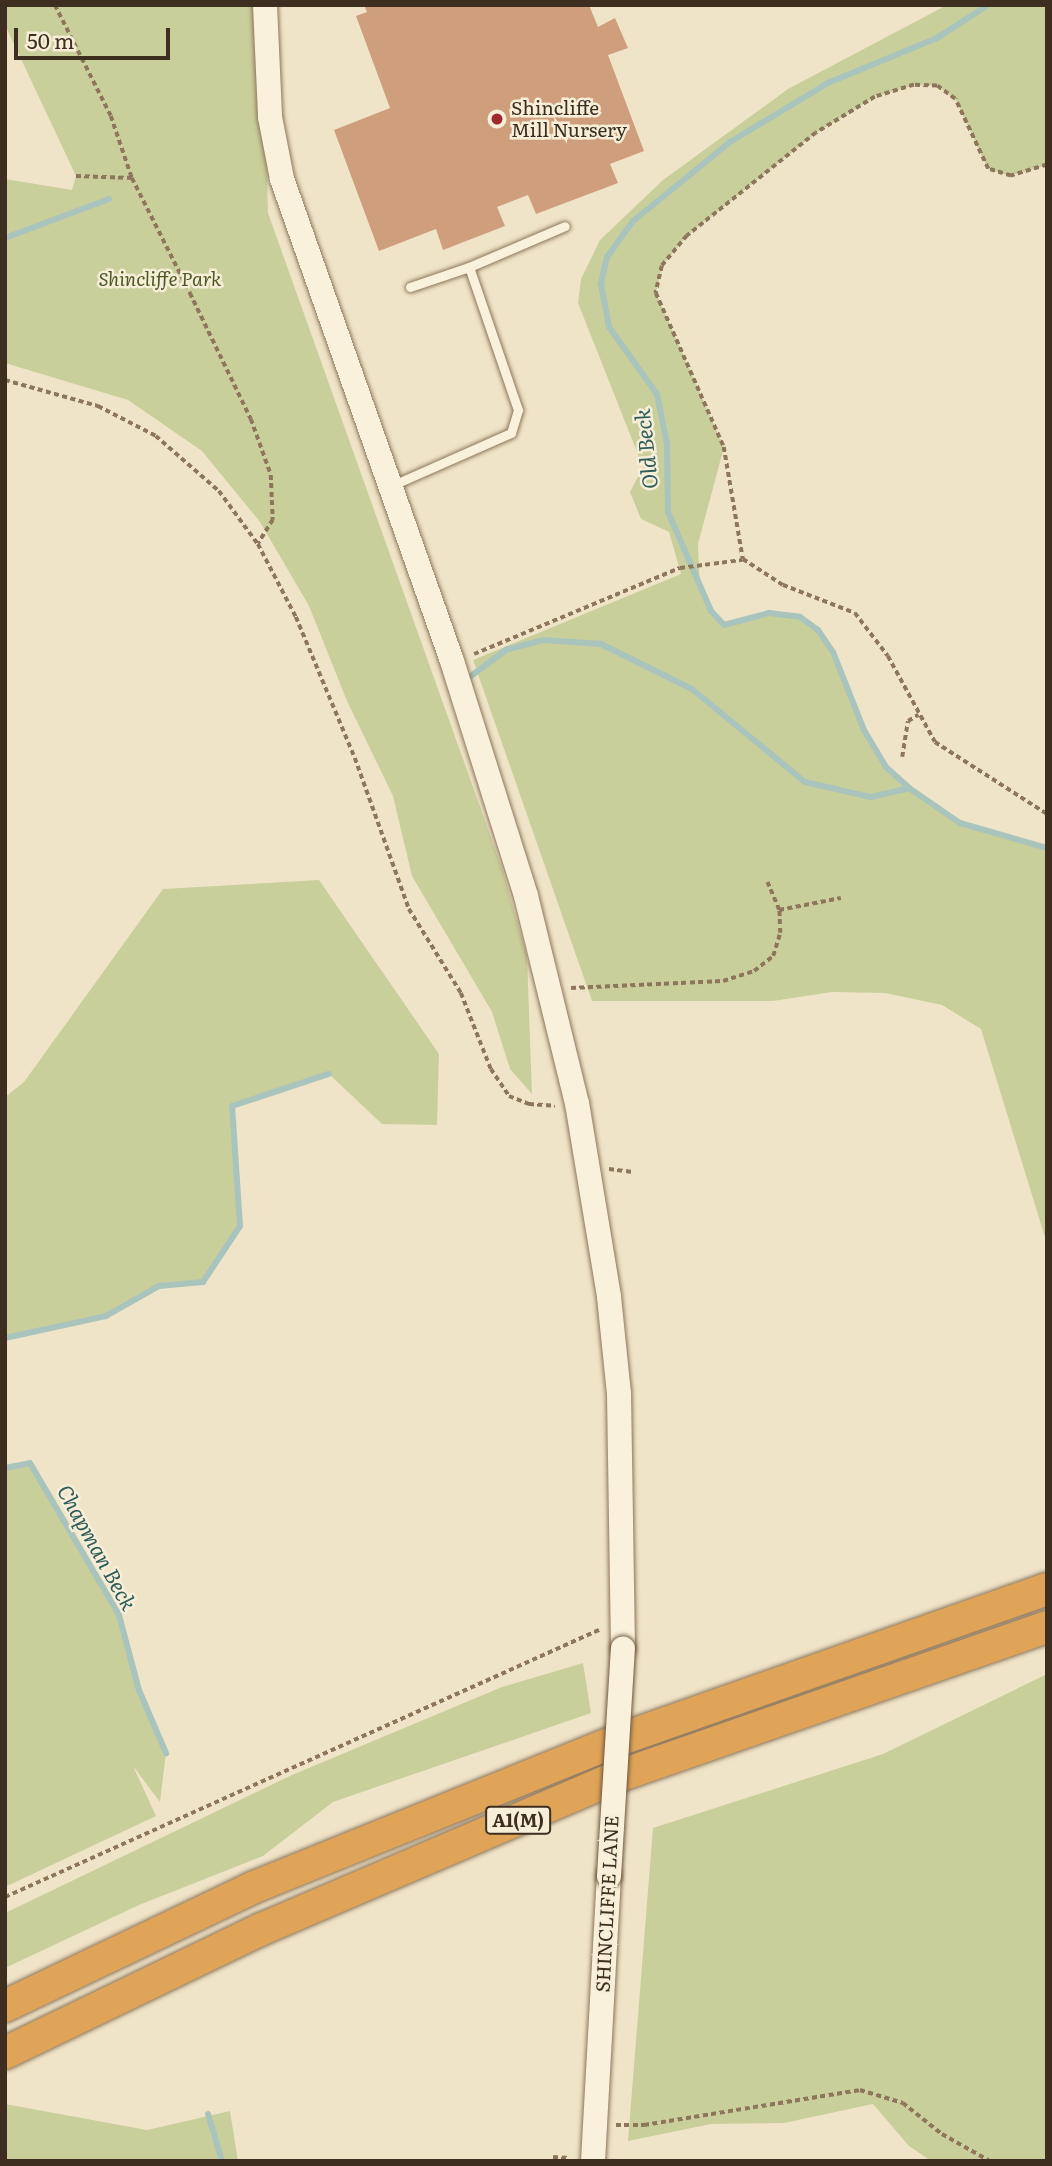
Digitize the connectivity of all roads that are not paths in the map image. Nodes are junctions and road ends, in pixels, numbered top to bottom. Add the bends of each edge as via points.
1 (265, 5) edge
2 (565, 226) dead end
3 (469, 267) junction
4 (410, 286) dead end
5 (388, 487) junction
6 (1047, 1589) edge
7 (1047, 1627) edge
8 (5, 2006) edge
9 (5, 2053) edge
10 (593, 2161) edge

1 - 5 main road, SHINCLIFFE LANE via 270,117 282,178
2 - 3 lane
3 - 4 lane
3 - 5 lane via 518,410 511,433
5 - 10 main road, SHINCLIFFE LANE, bridge via 452,661 552,988 605,1271 619,1393 623,1636
6 - 8 highway, A1(M) via 618,1740 252,1888
7 - 9 highway, A1(M) via 619,1776 262,1929

